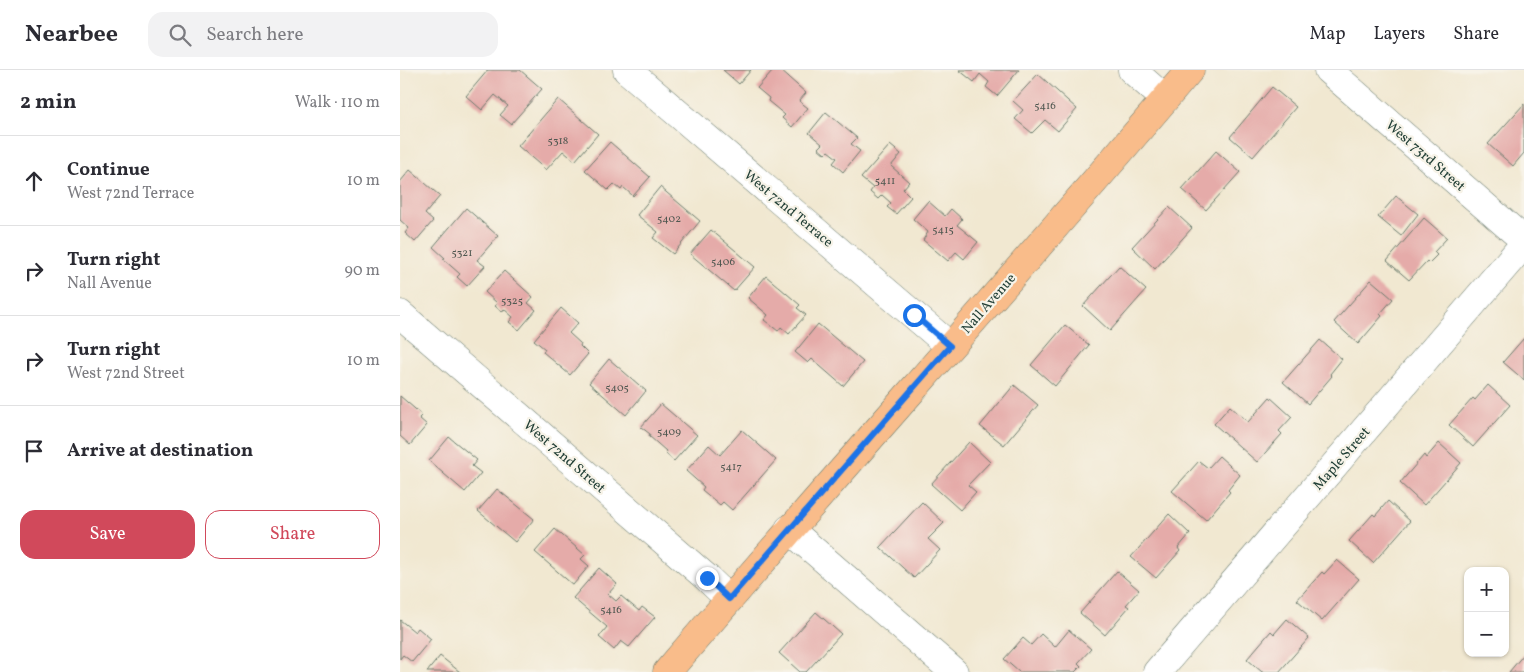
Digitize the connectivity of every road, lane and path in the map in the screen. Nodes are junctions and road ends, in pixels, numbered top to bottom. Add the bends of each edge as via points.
1 (627, 70) edge
2 (1132, 70) edge
3 (1190, 70) edge
4 (1328, 70) edge
5 (1165, 99) junction
6 (1524, 242) edge
7 (400, 314) edge
8 (950, 346) junction
9 (789, 529) junction
10 (729, 599) junction
11 (667, 672) edge
12 (954, 672) edge
13 (1157, 672) edge

1 - 8 street, West 72nd Terrace
2 - 5 street
3 - 5 main road, Nall Avenue
4 - 6 street, West 73rd Street
5 - 8 main road, Nall Avenue
6 - 13 street, Maple Street
7 - 10 street, West 72nd Street
8 - 9 main road, Nall Avenue
9 - 10 main road, Nall Avenue
9 - 12 street
10 - 11 main road, Nall Avenue

